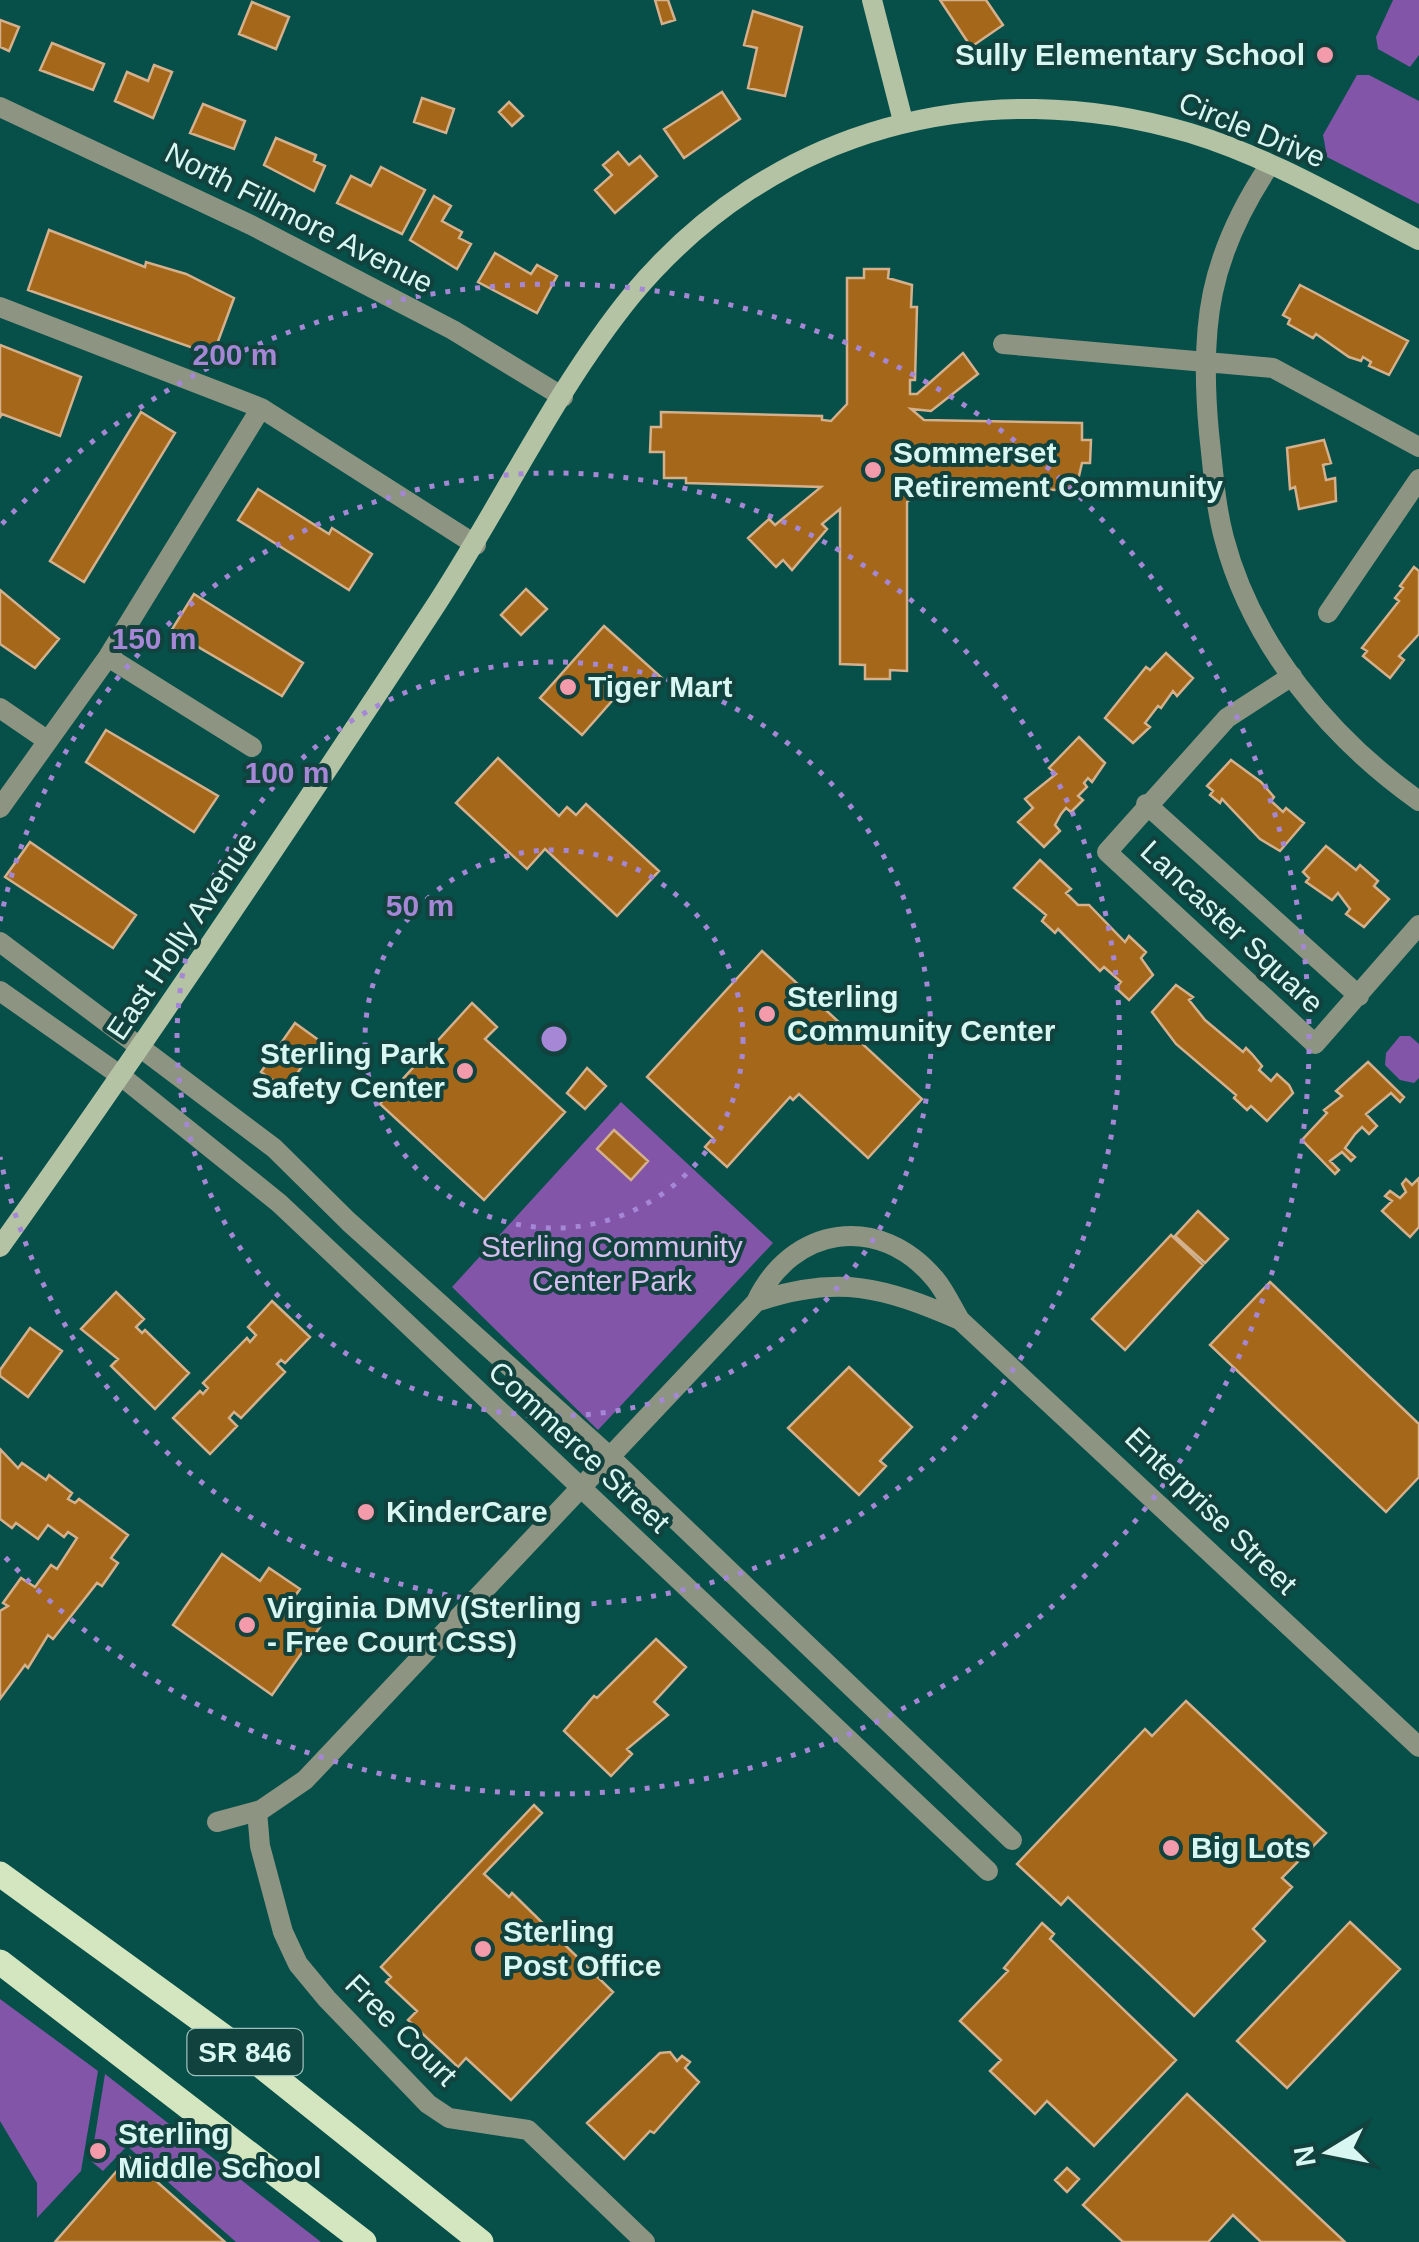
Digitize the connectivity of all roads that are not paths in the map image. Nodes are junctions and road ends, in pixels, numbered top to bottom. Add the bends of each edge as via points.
1 (872, 0) edge
2 (0, 107) edge
3 (903, 121) junction
4 (1269, 166) junction
5 (1419, 240) edge
6 (0, 308) edge
7 (1003, 344) dead end
8 (1204, 361) junction
9 (563, 397) junction
10 (262, 408) junction
11 (1419, 448) edge
12 (1419, 479) edge
13 (476, 545) junction
14 (1328, 613) dead end
15 (108, 657) junction
16 (1292, 676) junction
17 (0, 708) edge
18 (48, 741) junction
19 (252, 747) dead end
20 (1419, 801) edge
21 (1146, 804) junction
22 (0, 808) edge
23 (1419, 924) edge
24 (0, 942) edge
25 (0, 991) edge
26 (1359, 996) junction
27 (144, 1047) junction
28 (121, 1076) junction
29 (0, 1247) edge
30 (756, 1302) junction
31 (960, 1320) junction
32 (609, 1456) junction
33 (579, 1488) junction
34 (1419, 1748) edge
35 (257, 1811) junction
36 (217, 1822) dead end
37 (1012, 1840) dead end
38 (988, 1871) dead end
39 (0, 1874) edge
40 (0, 1962) edge
41 (364, 2242) edge
42 (481, 2242) edge
43 (645, 2242) edge

1 - 3 street
2 - 9 street, North Fillmore Avenue via 268,234 453,330
3 - 4 street, Circle Drive via 1014,108 1104,114 1197,135
3 - 9 street, Circle Drive via 834,144 744,192 632,296
4 - 5 street, Circle Drive
4 - 8 street via 1228,234 1214,277
6 - 10 street
7 - 8 street
8 - 11 street via 1273,368
8 - 16 street via 1224,538 1256,620
9 - 13 street, East Holly Avenue
10 - 13 street
10 - 15 street
12 - 14 street
13 - 27 street, East Holly Avenue
15 - 18 street
15 - 19 street
16 - 20 street via 1352,746
16 - 21 street, Lancaster Square via 1227,718
17 - 18 street
18 - 22 street
21 - 26 street, Lancaster Square
21 - 26 street, Lancaster Square via 1107,852 1315,1044
23 - 26 street, Lancaster Square
24 - 27 street, Commerce Street
25 - 28 street, Commerce Street
27 - 28 street, East Holly Avenue
27 - 32 street, Commerce Street via 274,1148
28 - 29 street, East Holly Avenue
28 - 33 street, Commerce Street via 279,1204
30 - 31 street, Enterprise Street via 796,1288 842,1284 880,1288
30 - 31 street, Enterprise Street via 788,1255 809,1242 851,1236 905,1254 934,1278
30 - 32 street, Enterprise Street
31 - 34 street, Enterprise Street
32 - 33 street
32 - 37 street, Commerce Street
33 - 35 street via 305,1780
33 - 38 street, Commerce Street
35 - 36 street
35 - 43 street, Free Court via 283,1932 298,1964 395,2074 449,2118 528,2130
39 - 42 main road, SR 846 via 230,2041
40 - 41 main road, SR 846

